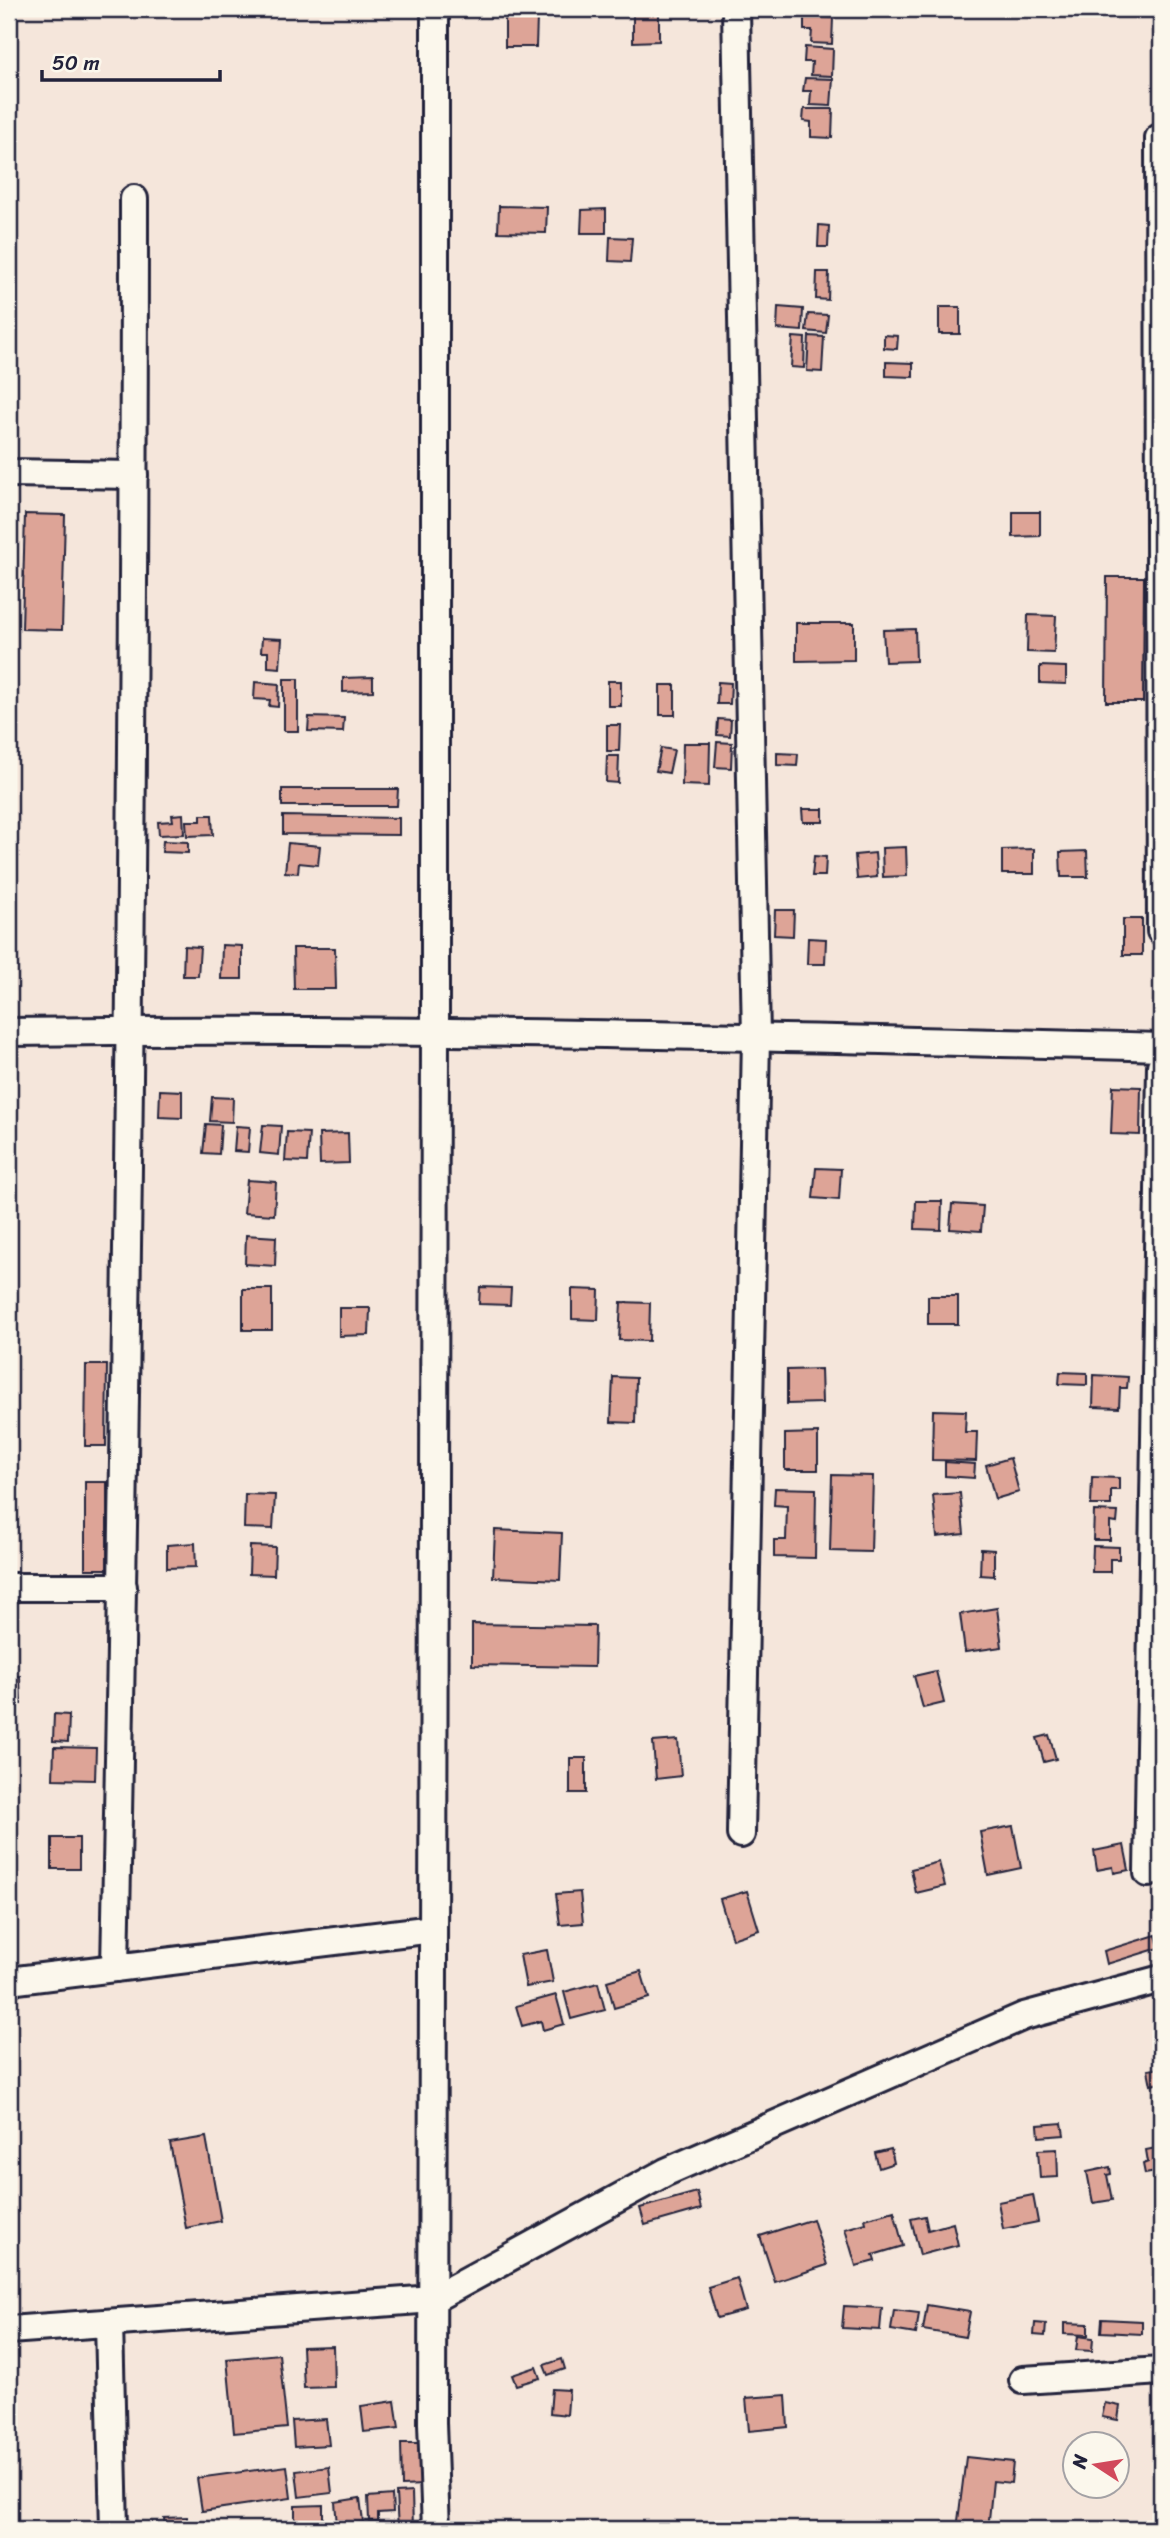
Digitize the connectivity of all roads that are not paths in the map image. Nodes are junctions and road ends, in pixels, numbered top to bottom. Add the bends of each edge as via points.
1 (435, 9) edge
2 (736, 9) edge
3 (1159, 138) dead end
4 (134, 199) dead end
5 (9, 473) edge
6 (134, 475) junction
7 (1161, 931) edge
8 (129, 1031) junction
9 (9, 1032) edge
10 (435, 1032) junction
11 (756, 1037) junction
12 (1161, 1047) edge
13 (1161, 1066) edge
14 (9, 1587) edge
15 (123, 1587) junction
16 (741, 1833) dead end
17 (1147, 1873) dead end
18 (433, 1929) junction
19 (115, 1968) junction
20 (1161, 1979) edge
21 (9, 1981) edge
22 (433, 2298) junction
23 (109, 2323) junction
24 (9, 2330) edge
25 (1161, 2371) edge
26 (1023, 2380) dead end
27 (114, 2529) edge
28 (436, 2529) edge

1 - 10 street
2 - 11 street
3 - 7 street
4 - 6 street
5 - 6 street
6 - 8 street
8 - 9 street
8 - 10 street
8 - 15 street
10 - 11 street
10 - 18 street
11 - 12 street
11 - 16 street
13 - 17 street
14 - 15 street
15 - 19 street
18 - 19 street
18 - 22 street
19 - 21 street
20 - 22 street via 1024,2016 666,2172
22 - 23 street
22 - 28 street
23 - 24 street
23 - 27 street
25 - 26 street

